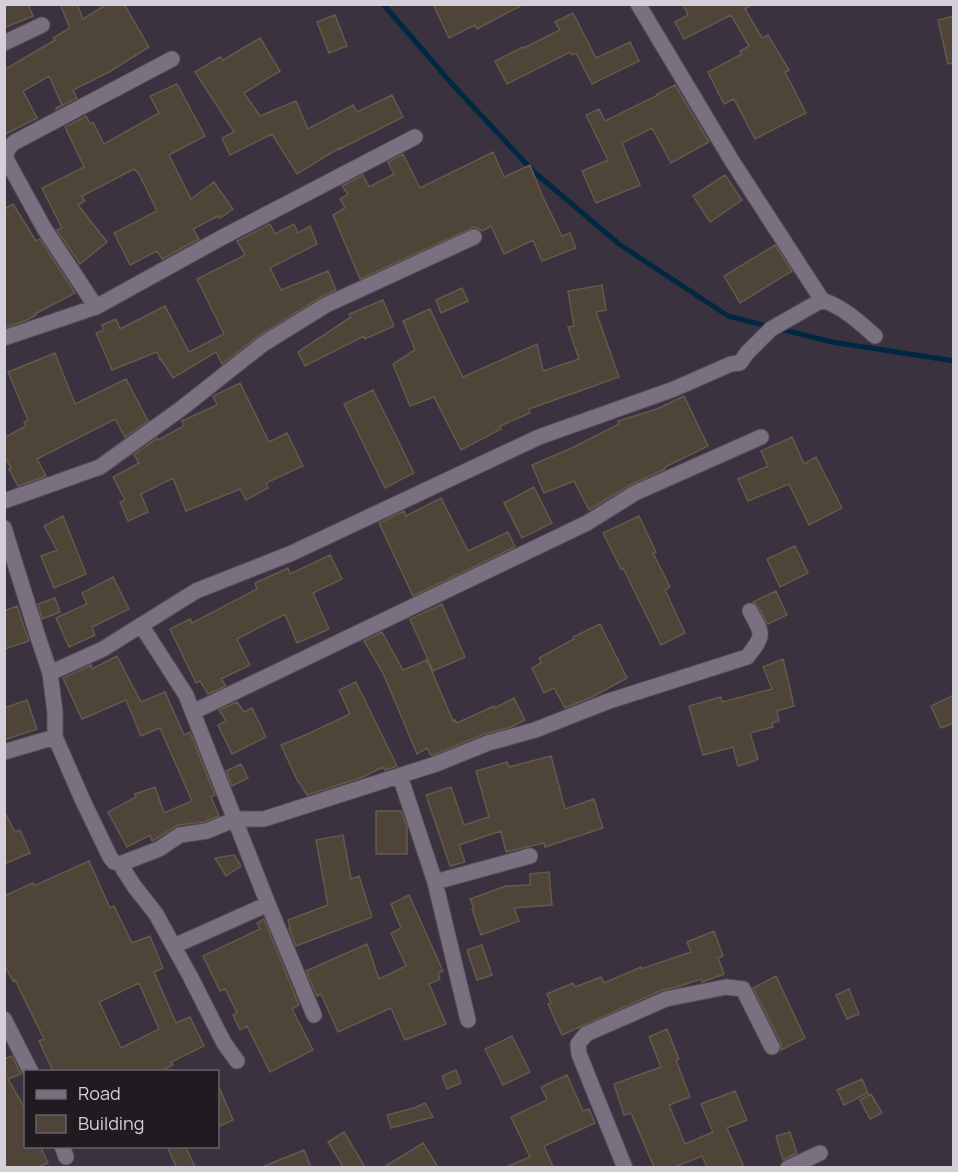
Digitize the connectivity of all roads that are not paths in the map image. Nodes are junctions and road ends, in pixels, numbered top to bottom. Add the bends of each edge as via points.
1 (638, 4) edge
2 (42, 25) dead end
3 (4, 43) edge
4 (172, 59) dead end
5 (415, 136) dead end
6 (474, 237) dead end
7 (822, 300) junction
8 (96, 307) junction
9 (875, 336) dead end
10 (4, 338) edge
11 (761, 437) dead end
12 (4, 501) edge
13 (4, 528) edge
14 (750, 611) dead end
15 (141, 625) junction
16 (50, 673) junction
17 (193, 712) junction
18 (55, 736) junction
19 (4, 752) edge
20 (400, 776) junction
21 (236, 819) junction
22 (530, 856) dead end
23 (120, 864) junction
24 (435, 882) junction
25 (268, 904) junction
26 (174, 946) junction
27 (314, 1015) dead end
28 (4, 1018) edge
29 (468, 1020) dead end
30 (772, 1047) dead end
31 (237, 1060) dead end
32 (30, 1070) edge
33 (820, 1154) dead end
34 (625, 1167) edge
35 (788, 1167) edge

1 - 7 street via 732,161
2 - 3 street
4 - 8 street via 15,142 5,158 44,228
5 - 8 street
6 - 12 street via 317,310 263,344 100,467
7 - 9 street via 849,312
7 - 15 street via 771,329 739,364 540,437 292,553 196,591
8 - 10 street
11 - 17 street via 635,493 587,524
13 - 16 street
14 - 20 street via 761,639 747,657 609,701
15 - 16 street via 104,649
15 - 17 street
16 - 18 street
17 - 21 street
18 - 19 street
18 - 23 street via 110,857
20 - 21 street via 264,819
20 - 24 street
21 - 23 street via 207,831 180,835 159,849
21 - 25 street
22 - 24 street
23 - 26 street
24 - 29 street
25 - 26 street
25 - 27 street
26 - 31 street via 224,1043
28 - 32 street
30 - 34 street via 743,989 726,987 666,999 586,1034 578,1044 579,1054
33 - 35 street

